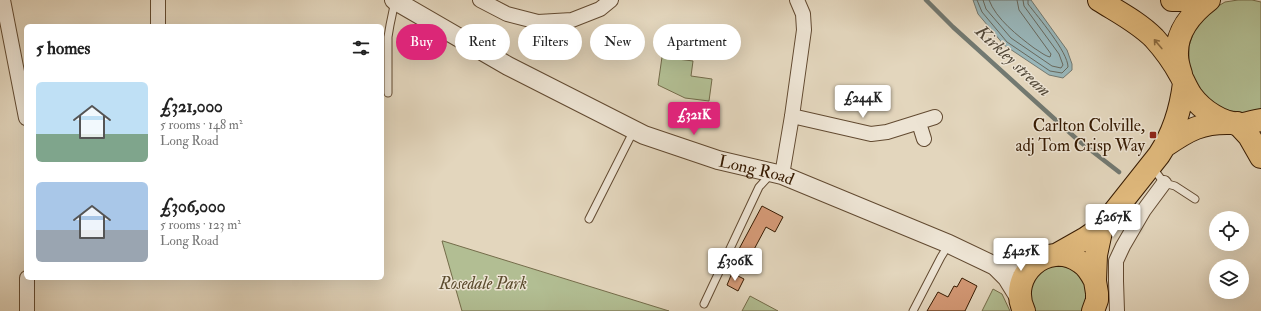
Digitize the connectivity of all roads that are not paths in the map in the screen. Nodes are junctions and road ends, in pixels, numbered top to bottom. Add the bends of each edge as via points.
1 (158, 0) edge
2 (394, 0) edge
3 (480, 0) edge
4 (612, 0) edge
5 (797, 0) edge
6 (1099, 0) edge
7 (1172, 0) edge
8 (1194, 0) edge
9 (1209, 0) edge
10 (2, 3) edge
11 (158, 24) edge
12 (1182, 79) junction
13 (388, 93) dead end
14 (24, 108) edge
15 (792, 116) junction
16 (935, 117) dead end
17 (1261, 120) edge
18 (919, 123) junction
19 (1234, 123) junction
20 (634, 130) junction
21 (924, 139) dead end
22 (1165, 146) junction
23 (1261, 157) edge
24 (1151, 165) junction
25 (777, 174) junction
26 (1164, 183) junction
27 (1195, 199) dead end
28 (589, 219) dead end
29 (1102, 227) junction
30 (949, 244) junction
31 (1048, 257) junction
32 (995, 266) junction
33 (27, 280) edge
34 (1096, 301) edge
35 (704, 304) dead end
36 (1021, 307) edge
37 (27, 311) edge
38 (913, 311) edge
39 (1117, 311) edge

1 - 11 street
2 - 13 lane via 388,37
2 - 20 street, Long Road via 508,66
3 - 4 street via 507,14 538,22 572,20 600,9
5 - 15 street via 803,14 804,30
12 -> 6 main road via 1155,39 1141,26
7 - 8 main road
9 - 12 main road via 1184,26 1177,56
10 - 14 street
12 - 19 main road via 1203,108 1222,120
12 - 22 main road via 1180,109
15 - 18 street via 871,134
15 - 25 street
16 - 18 street
17 - 19 main road
18 - 21 street
19 - 22 main road via 1218,122 1198,126
19 - 23 main road via 1249,136
20 - 25 street, Long Road via 718,160
20 - 28 lane
22 - 24 main road
24 - 26 lane
24 - 29 main road
25 - 30 street, Long Road
25 - 35 lane via 759,187
26 - 27 lane via 1175,186
26 - 39 street via 1144,210 1116,261
29 - 31 main road
29 - 34 main road via 1096,255
30 - 32 street, Long Road
30 - 38 lane
31 - 32 street
31 - 34 main road via 1068,256 1080,261 1089,270
31 - 36 main road via 1031,266 1024,276 1020,287
32 - 36 street, Long Road via 1007,278
33 - 37 street

